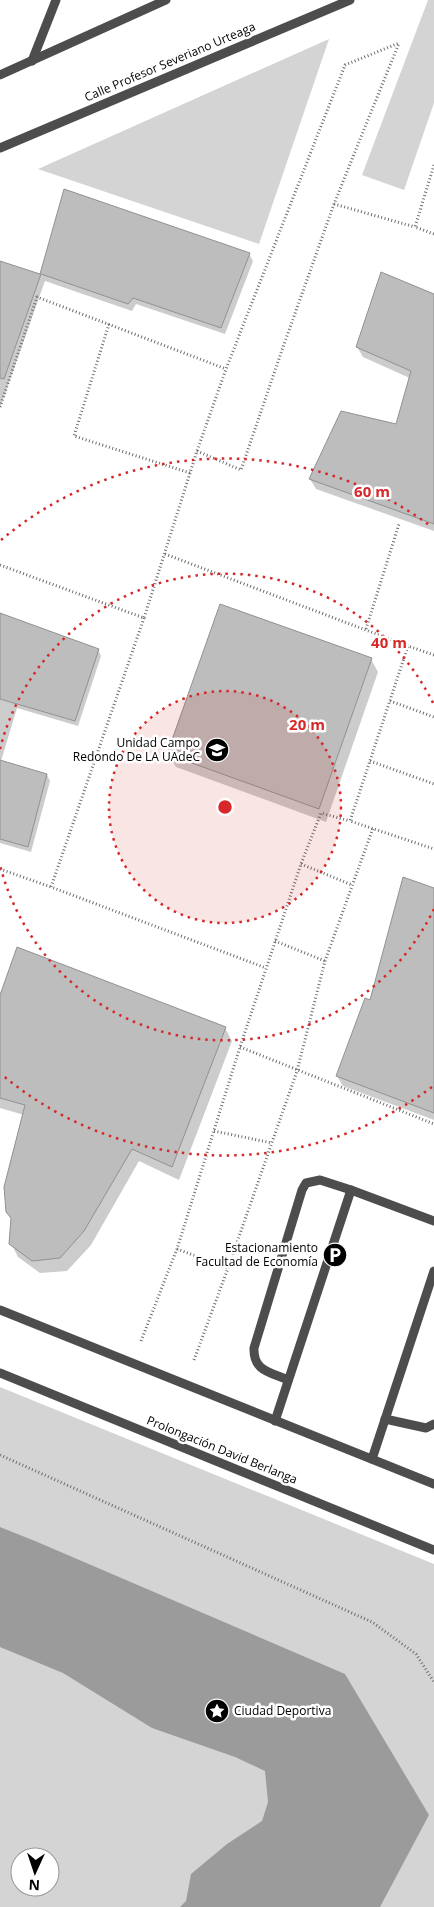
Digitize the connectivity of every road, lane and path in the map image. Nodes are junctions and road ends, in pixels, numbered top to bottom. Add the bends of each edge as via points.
1 (56, 0) edge
2 (166, 0) edge
3 (350, 0) edge
4 (32, 61) junction
5 (0, 75) edge
6 (0, 148) edge
7 (434, 165) edge
8 (334, 204) junction
9 (415, 228) junction
10 (434, 234) edge
11 (109, 324) junction
12 (226, 369) junction
13 (0, 407) edge
14 (197, 451) junction
15 (190, 473) junction
16 (399, 524) dead end
17 (165, 554) junction
18 (0, 565) edge
19 (144, 618) junction
20 (366, 628) junction
21 (408, 646) junction
22 (434, 655) edge
23 (390, 701) junction
24 (434, 717) edge
25 (370, 761) junction
26 (434, 784) edge
27 (350, 821) junction
28 (373, 828) junction
29 (434, 849) edge
30 (301, 864) junction
31 (0, 869) edge
32 (352, 885) junction
33 (51, 887) junction
34 (275, 941) junction
35 (325, 961) junction
36 (266, 968) junction
37 (240, 1048) junction
38 (297, 1071) junction
39 (434, 1124) edge
40 (214, 1131) junction
41 (272, 1143) junction
42 (351, 1190) junction
43 (434, 1221) edge
44 (177, 1249) junction
45 (228, 1268) junction
46 (434, 1271) edge
47 (0, 1310) edge
48 (133, 1363) junction
49 (0, 1373) edge
50 (288, 1380) junction
51 (185, 1385) junction
52 (385, 1419) junction
53 (275, 1421) junction
54 (434, 1424) edge
55 (0, 1456) edge
56 (372, 1459) junction
57 (434, 1484) edge
58 (434, 1550) edge
59 (434, 1682) edge

1 - 4 street
2 - 4 street
3 - 6 street, Calle Profesor Severiano Urteaga
4 - 5 street
7 - 9 path
8 - 9 path
8 - 12 path via 399,43 345,65
8 - 14 path via 241,470
9 - 10 path
11 - 12 path
11 - 13 path via 37,297
11 - 15 path via 74,436
12 - 14 path
14 - 15 path
15 - 17 path
16 - 20 path
17 - 19 path
17 - 20 path
18 - 19 path
19 - 33 path
20 - 21 path
21 - 22 path
21 - 23 path
23 - 24 path
23 - 25 path
25 - 26 path
25 - 27 path
27 - 28 path
27 - 30 path via 321,813
28 - 29 path
28 - 32 path
30 - 32 path
30 - 34 path
31 - 33 path
32 - 35 path
33 - 36 path
34 - 35 path
34 - 36 path
35 - 38 path
36 - 37 path
37 - 38 path
37 - 40 path
38 - 39 path
38 - 41 path
40 - 41 path
40 - 44 path
41 - 45 path
42 - 43 street
42 - 50 street
42 - 50 street via 320,1180 306,1183 302,1190 254,1348 254,1357 260,1367
44 - 45 path
44 - 48 path
45 - 51 path
46 - 52 street
47 - 48 street
48 - 51 street
49 - 58 street, Prolongación David Berlanga
50 - 53 street
51 - 53 street
52 - 54 street via 426,1428
52 - 56 street
53 - 56 street
55 - 59 path via 372,1622 416,1654
56 - 57 street

